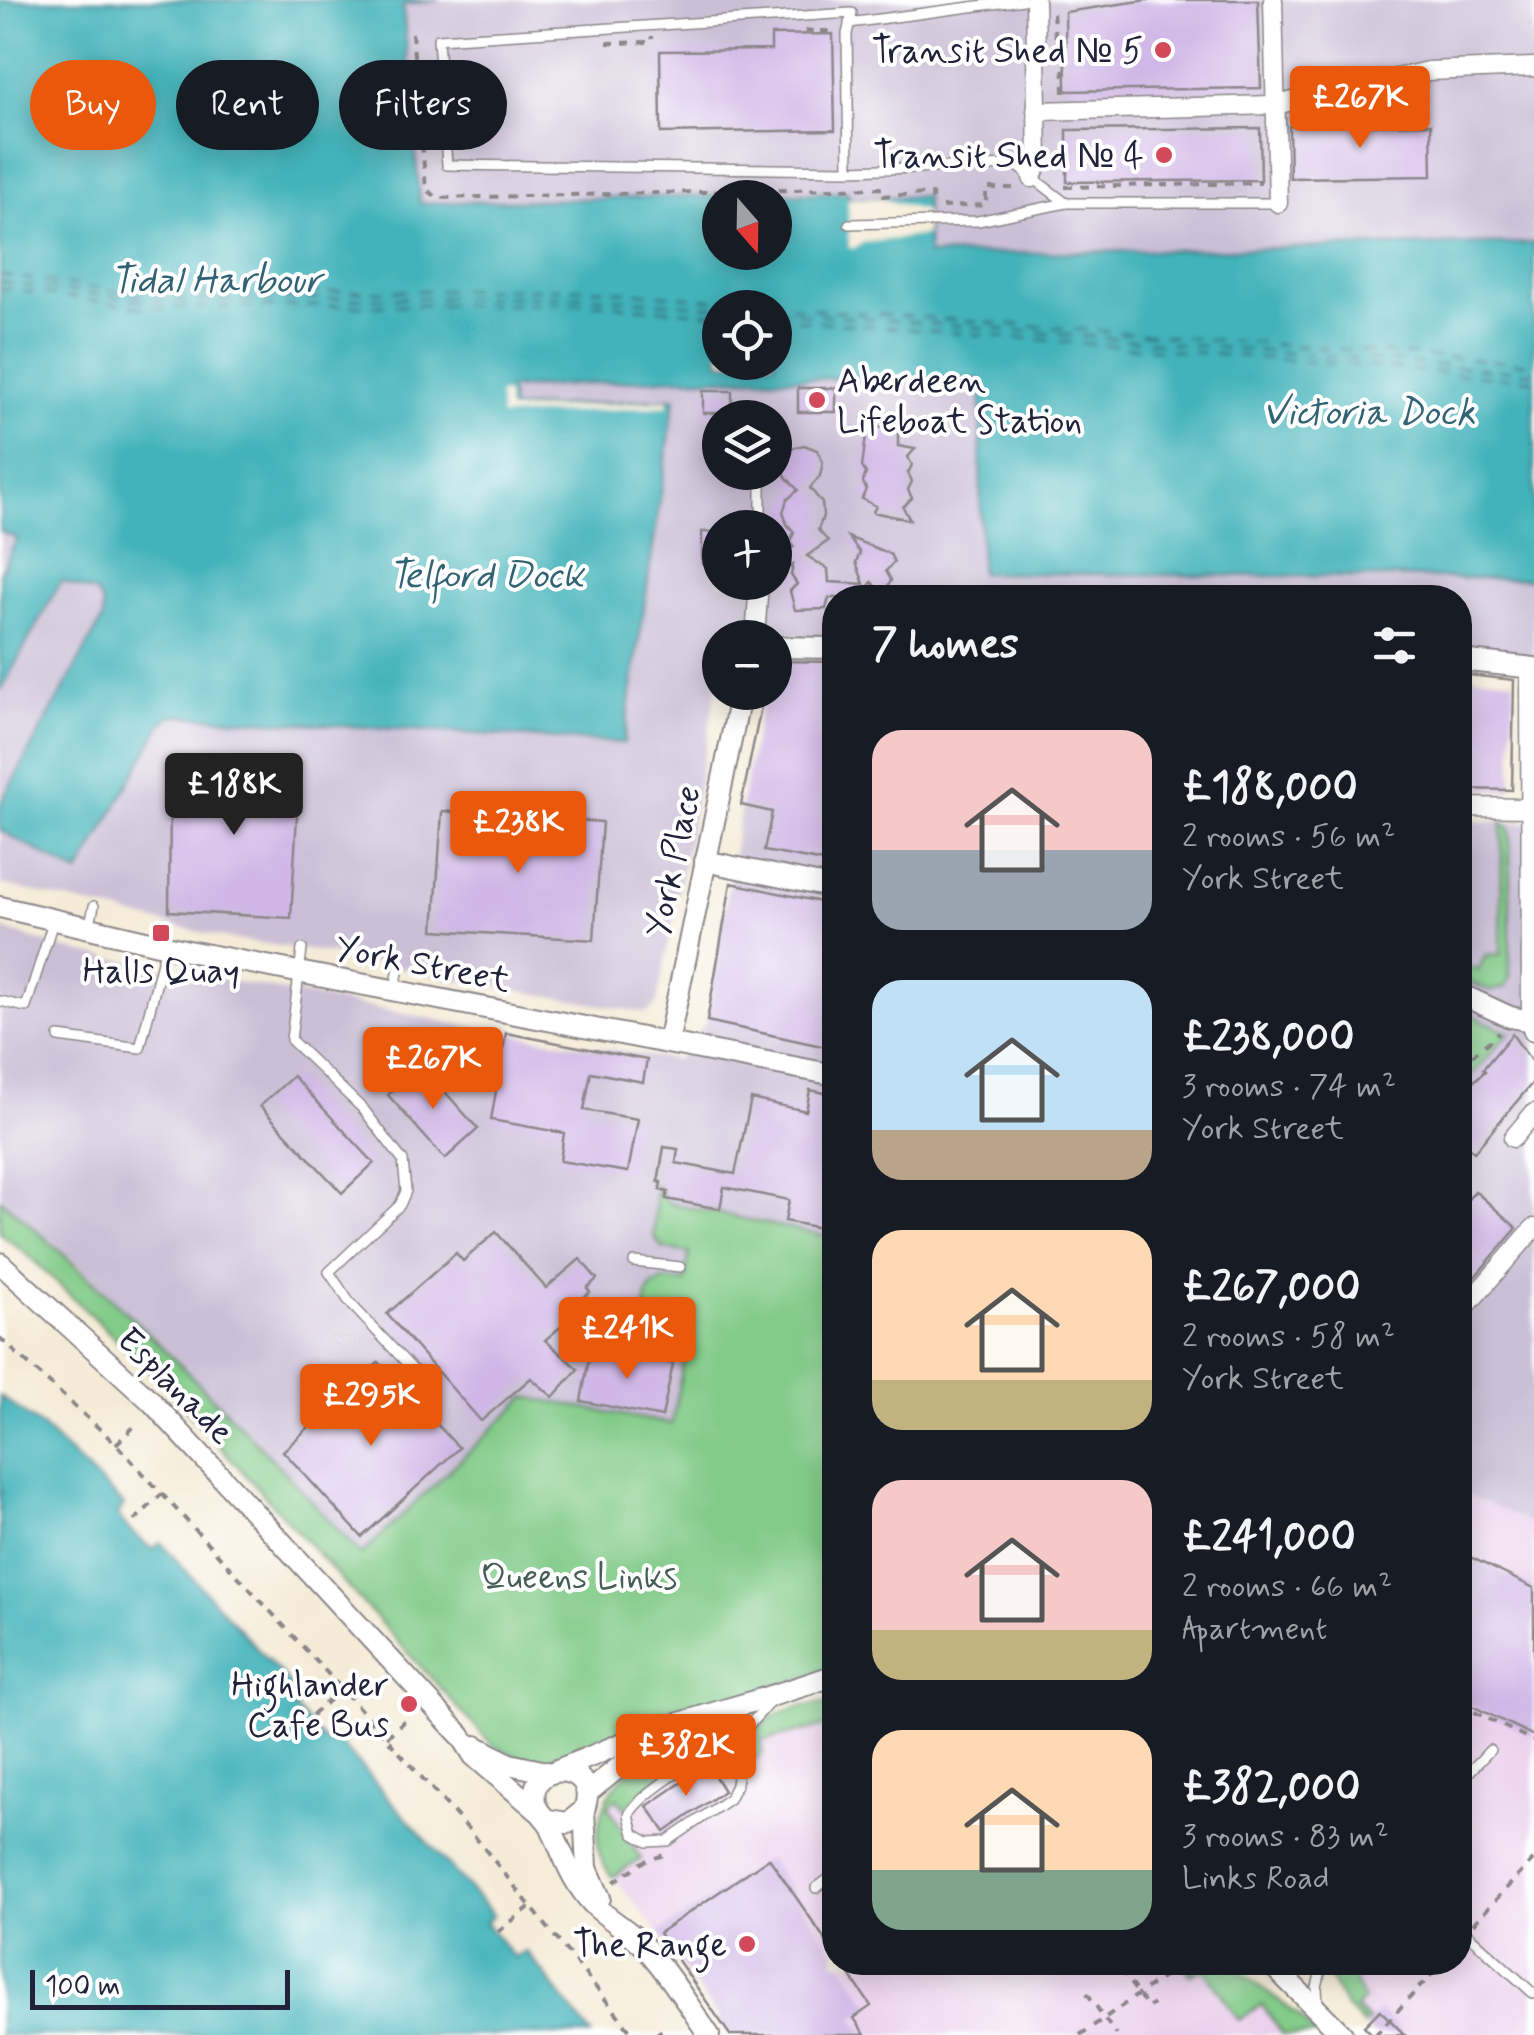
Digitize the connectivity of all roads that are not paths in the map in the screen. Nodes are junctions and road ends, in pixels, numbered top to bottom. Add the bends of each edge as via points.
1 (1273, 0) edge
2 (1030, 5) edge
3 (848, 28) junction
4 (1534, 67) edge
5 (1275, 104) junction
6 (1036, 111) junction
7 (850, 170) junction
8 (1032, 178) junction
9 (1066, 203) junction
10 (1278, 203) joint
11 (848, 224) dead end
12 (792, 647) edge
13 (822, 648) edge
14 (1472, 661) edge
15 (1532, 668) edge
16 (737, 710) edge
17 (1472, 807) edge
18 (1530, 808) junction
19 (704, 861) junction
20 (822, 885) edge
21 (94, 906) dead end
22 (0, 907) edge
23 (53, 922) junction
24 (88, 930) junction
25 (166, 946) junction
26 (302, 949) dead end
27 (400, 967) dead end
28 (298, 972) junction
29 (394, 991) junction
30 (1472, 999) edge
31 (0, 1002) edge
32 (1525, 1023) edge
33 (59, 1037) dead end
34 (668, 1043) junction
35 (822, 1073) edge
36 (1534, 1113) edge
37 (1514, 1138) dead end
38 (1534, 1228) edge
39 (634, 1262) dead end
40 (0, 1263) edge
41 (680, 1267) dead end
42 (1472, 1300) edge
43 (417, 1374) dead end
44 (822, 1680) edge
45 (787, 1692) junction
46 (822, 1693) edge
47 (692, 1720) junction
48 (462, 1737) junction
49 (1490, 1750) dead end
50 (737, 1757) junction
51 (1472, 1769) edge
52 (553, 1772) junction
53 (586, 1801) junction
54 (543, 1816) junction
55 (822, 1884) edge
56 (816, 1888) dead end
57 (610, 1918) junction
58 (1472, 1938) edge
59 (1295, 1975) edge
60 (1320, 1975) edge
61 (1534, 1994) edge
62 (1318, 2010) junction
63 (709, 2035) edge
64 (1344, 2035) edge

1 - 5 street
2 - 3 lane
2 - 6 street
3 - 7 lane
3 - 7 lane via 852,13 438,39 447,165
4 - 5 street via 1428,71
5 - 6 street
5 - 10 street
6 - 8 street via 1038,162
7 - 8 lane via 1016,165
8 - 9 lane
9 - 10 lane
9 - 11 lane via 978,220
12 - 13 street
14 - 15 street
15 - 18 street
16 - 19 street, York Place
17 - 18 street
18 - 32 street
19 - 20 street
19 - 34 street, York Place
21 - 24 lane
22 - 23 street, York Street
23 - 24 street, York Street
23 - 31 lane via 26,1006
24 - 25 street, York Street
25 - 28 street, York Street
25 - 33 lane via 140,1048
26 - 28 lane
27 - 29 lane
28 - 29 street, York Street
28 - 43 lane via 292,1040 364,1110 403,1161 406,1192 400,1206 329,1272
29 - 34 street, York Street
30 - 32 street
34 - 35 street, York Street
36 - 37 street
38 - 42 street
39 - 41 lane
40 - 48 street, Esplanade via 151,1402
44 - 45 street
45 - 46 street
45 - 47 street
45 - 50 lane via 744,1728
47 - 50 lane via 725,1732
47 - 52 street
47 - 53 street via 637,1750
48 - 52 street, Esplanade via 508,1764
48 - 54 street, Esplanade via 474,1756
49 - 51 lane
50 - 50 lane via 736,1782 723,1804 672,1839 648,1842 632,1831 633,1807 688,1768
52 - 53 street via 573,1774
52 - 54 street via 536,1789
53 - 54 street via 568,1823
53 - 57 street, Esplanade via 588,1868
54 - 57 street, Esplanade via 574,1878
55 - 56 lane
57 - 63 street, Esplanade via 652,1954
58 - 61 lane
59 - 62 street
60 - 62 lane
62 - 64 street

